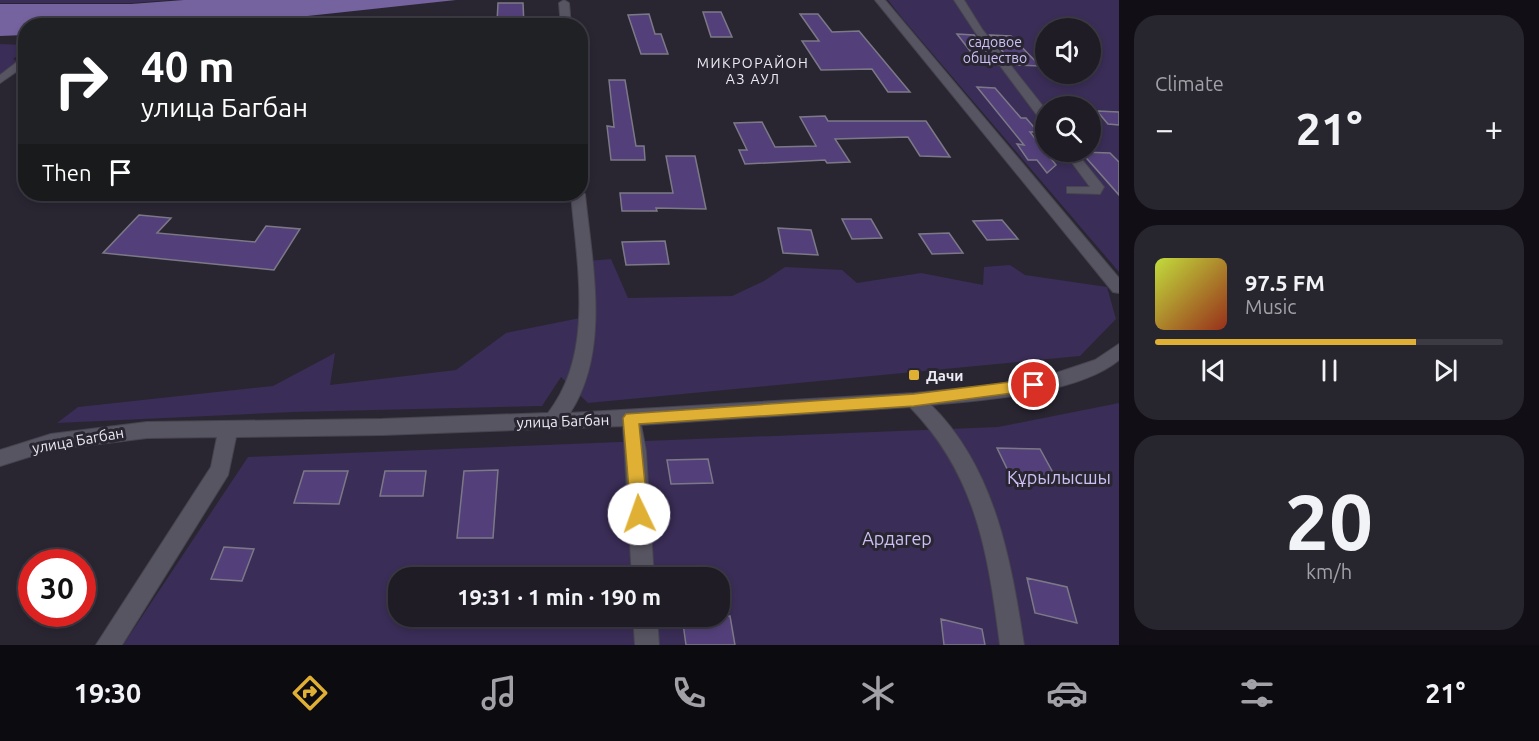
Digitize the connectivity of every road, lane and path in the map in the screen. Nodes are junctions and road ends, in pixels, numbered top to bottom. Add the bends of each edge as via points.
1 (880, 0) edge
2 (958, 0) edge
3 (564, 3) dead end
4 (565, 18) edge
5 (18, 66) edge
6 (0, 80) edge
7 (1035, 105) edge
8 (1078, 162) edge
9 (1072, 190) dead end
10 (579, 201) edge
11 (1119, 288) edge
12 (1119, 350) edge
13 (914, 400) junction
14 (631, 418) junction
15 (553, 421) junction
16 (228, 427) junction
17 (0, 458) edge
18 (642, 567) edge
19 (646, 627) edge
20 (108, 645) edge
21 (647, 645) edge
22 (1012, 645) edge

1 - 11 street
2 - 7 street
3 - 4 street
5 - 6 street
8 - 9 street via 1097,187 1095,191
10 - 15 street via 587,315 583,355 569,399
12 - 13 street, улица Багбан via 1101,365 1053,381
13 - 14 street, улица Багбан
13 - 22 street via 932,415 975,483 1003,578
14 - 15 street, улица Багбан
14 - 18 street
15 - 16 street, улица Багбан
16 - 17 street, улица Багбан via 77,438
16 - 20 street via 220,469
19 - 21 street

